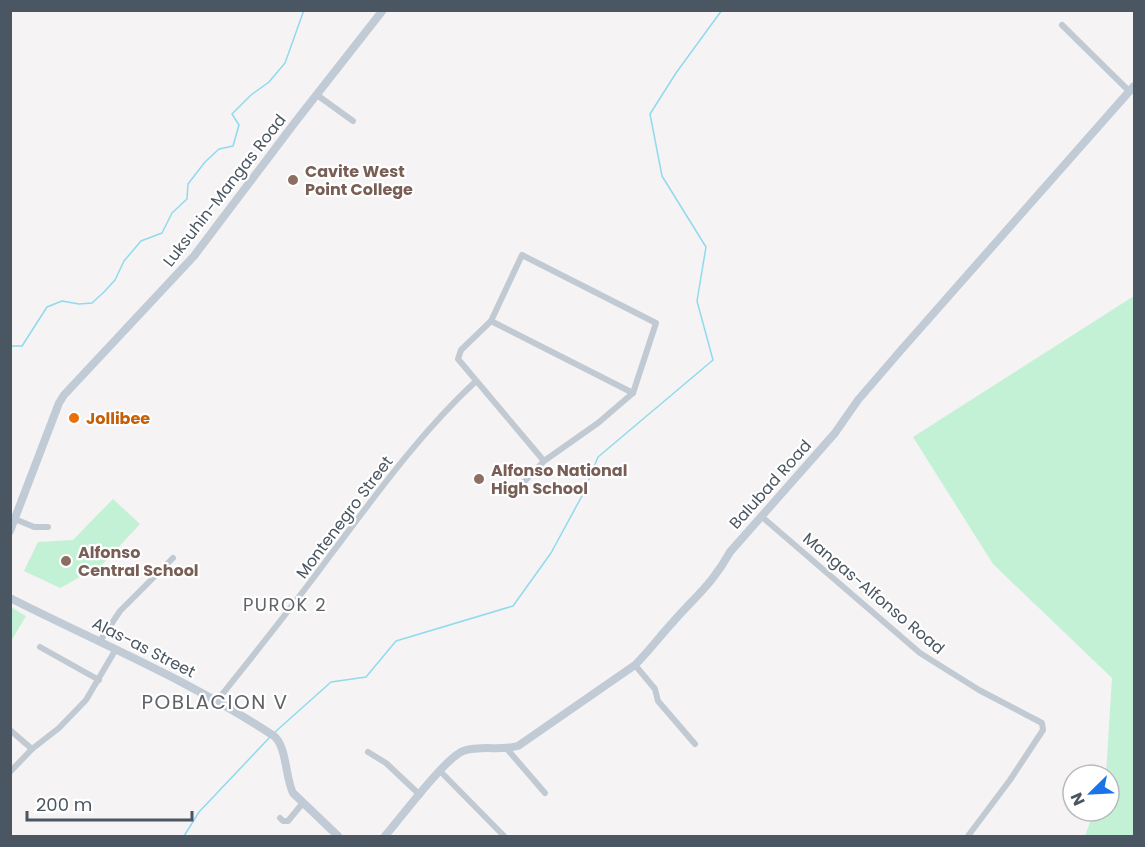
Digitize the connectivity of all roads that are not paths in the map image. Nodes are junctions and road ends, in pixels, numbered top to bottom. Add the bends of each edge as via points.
1 (383, 10) edge
2 (1062, 25) dead end
3 (1132, 89) edge
4 (317, 95) junction
5 (353, 121) dead end
6 (491, 321) junction
7 (475, 382) junction
8 (633, 393) junction
9 (544, 461) junction
10 (522, 484) dead end
11 (761, 516) junction
12 (15, 519) junction
13 (48, 527) dead end
14 (10, 531) edge
15 (173, 558) dead end
16 (10, 598) edge
17 (100, 641) junction
18 (40, 647) dead end
19 (117, 649) junction
20 (635, 664) junction
21 (99, 680) junction
22 (217, 701) junction
23 (10, 730) edge
24 (695, 744) dead end
25 (32, 749) junction
26 (507, 749) junction
27 (368, 752) dead end
28 (440, 771) junction
29 (10, 772) edge
30 (545, 793) dead end
31 (420, 795) junction
32 (302, 804) junction
33 (280, 818) dead end
34 (338, 837) edge
35 (385, 837) edge
36 (504, 837) edge
37 (968, 837) edge

1 - 4 street, Luksuhin-Mangas Road
2 - 3 street
3 - 11 street, Balubad Road via 894,357 835,433
4 - 5 street
4 - 12 street, Luksuhin-Mangas Road via 194,256 59,403
6 - 7 street via 458,355
6 - 8 street
6 - 8 street via 522,255 656,323
7 - 9 street
7 - 22 street, Montenegro Street via 449,406 396,469
8 - 9 street
9 - 10 street
11 - 20 street, Balubad Road via 730,552 709,585
11 - 37 street, Mangas-Alfonso Road via 920,653 1042,723 1043,730
12 - 13 street via 34,527
12 - 14 street, Luksuhin-Mangas Road
15 - 17 street via 120,611
16 - 17 street, Alas-as Street
17 - 19 street, Alas-as Street
18 - 21 street
19 - 21 street
19 - 22 street, Alas-as Street
20 - 24 street via 655,689 658,701
20 - 26 street, Balubad Road via 529,740
21 - 25 street via 72,716
22 - 32 street, Alas-as Street via 280,743 289,786
23 - 25 street
25 - 29 street
26 - 28 street, Balubad Road via 462,752
26 - 30 street
27 - 31 street
28 - 31 street, Balubad Road
28 - 36 street
31 - 35 street, Balubad Road
32 - 33 street via 288,821
32 - 34 street

